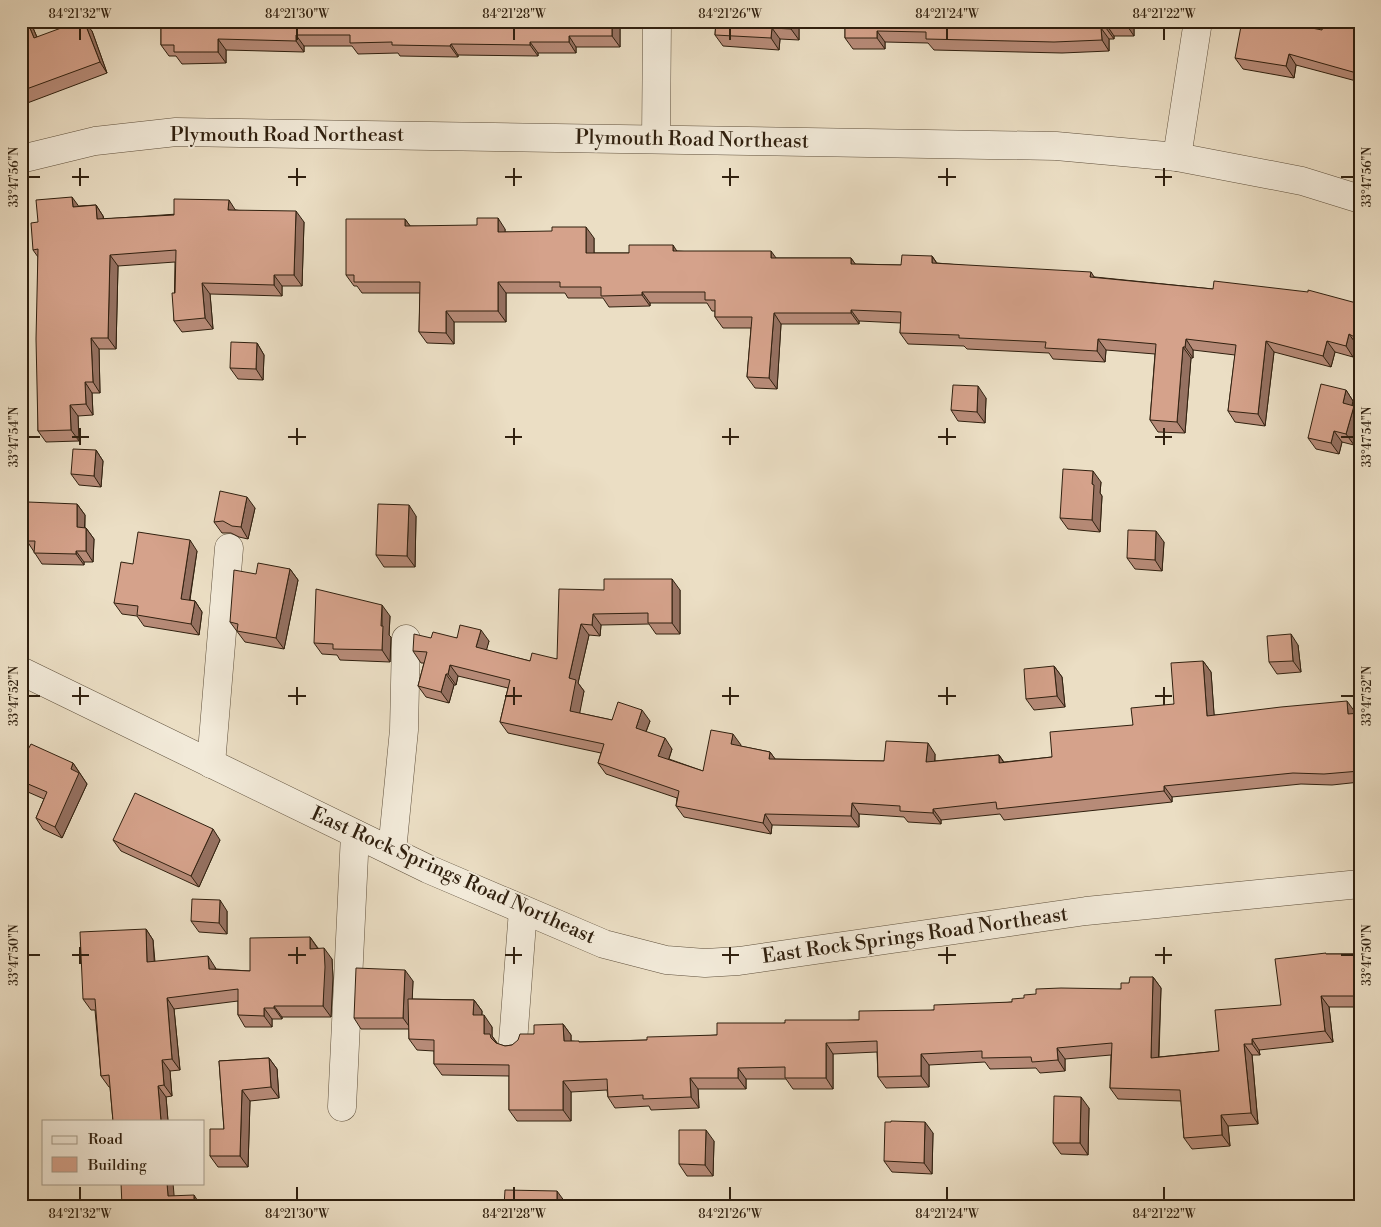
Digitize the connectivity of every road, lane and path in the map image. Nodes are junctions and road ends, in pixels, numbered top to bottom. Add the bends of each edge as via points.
1 (657, 21) edge
2 (1198, 21) edge
3 (656, 139) junction
4 (1177, 156) junction
5 (21, 159) edge
6 (1360, 199) edge
7 (229, 548) dead end
8 (406, 639) dead end
9 (21, 671) edge
10 (211, 764) junction
11 (355, 834) junction
12 (392, 852) junction
13 (1360, 884) edge
14 (523, 910) junction
15 (513, 1042) edge
16 (342, 1107) dead end

1 - 3 street
2 - 4 street
3 - 4 street, Plymouth Road Northeast via 1056,146
3 - 5 street, Plymouth Road Northeast via 176,132 95,141
4 - 6 street, Plymouth Road Northeast via 1302,181
7 - 10 street
8 - 12 street via 404,730
9 - 10 street, East Rock Springs Road Northeast
10 - 11 street, East Rock Springs Road Northeast
11 - 12 street, East Rock Springs Road Northeast
11 - 16 street
12 - 14 street, East Rock Springs Road Northeast
13 - 14 street, East Rock Springs Road Northeast via 1086,911 739,961 705,963 666,960 604,944
14 - 15 street

